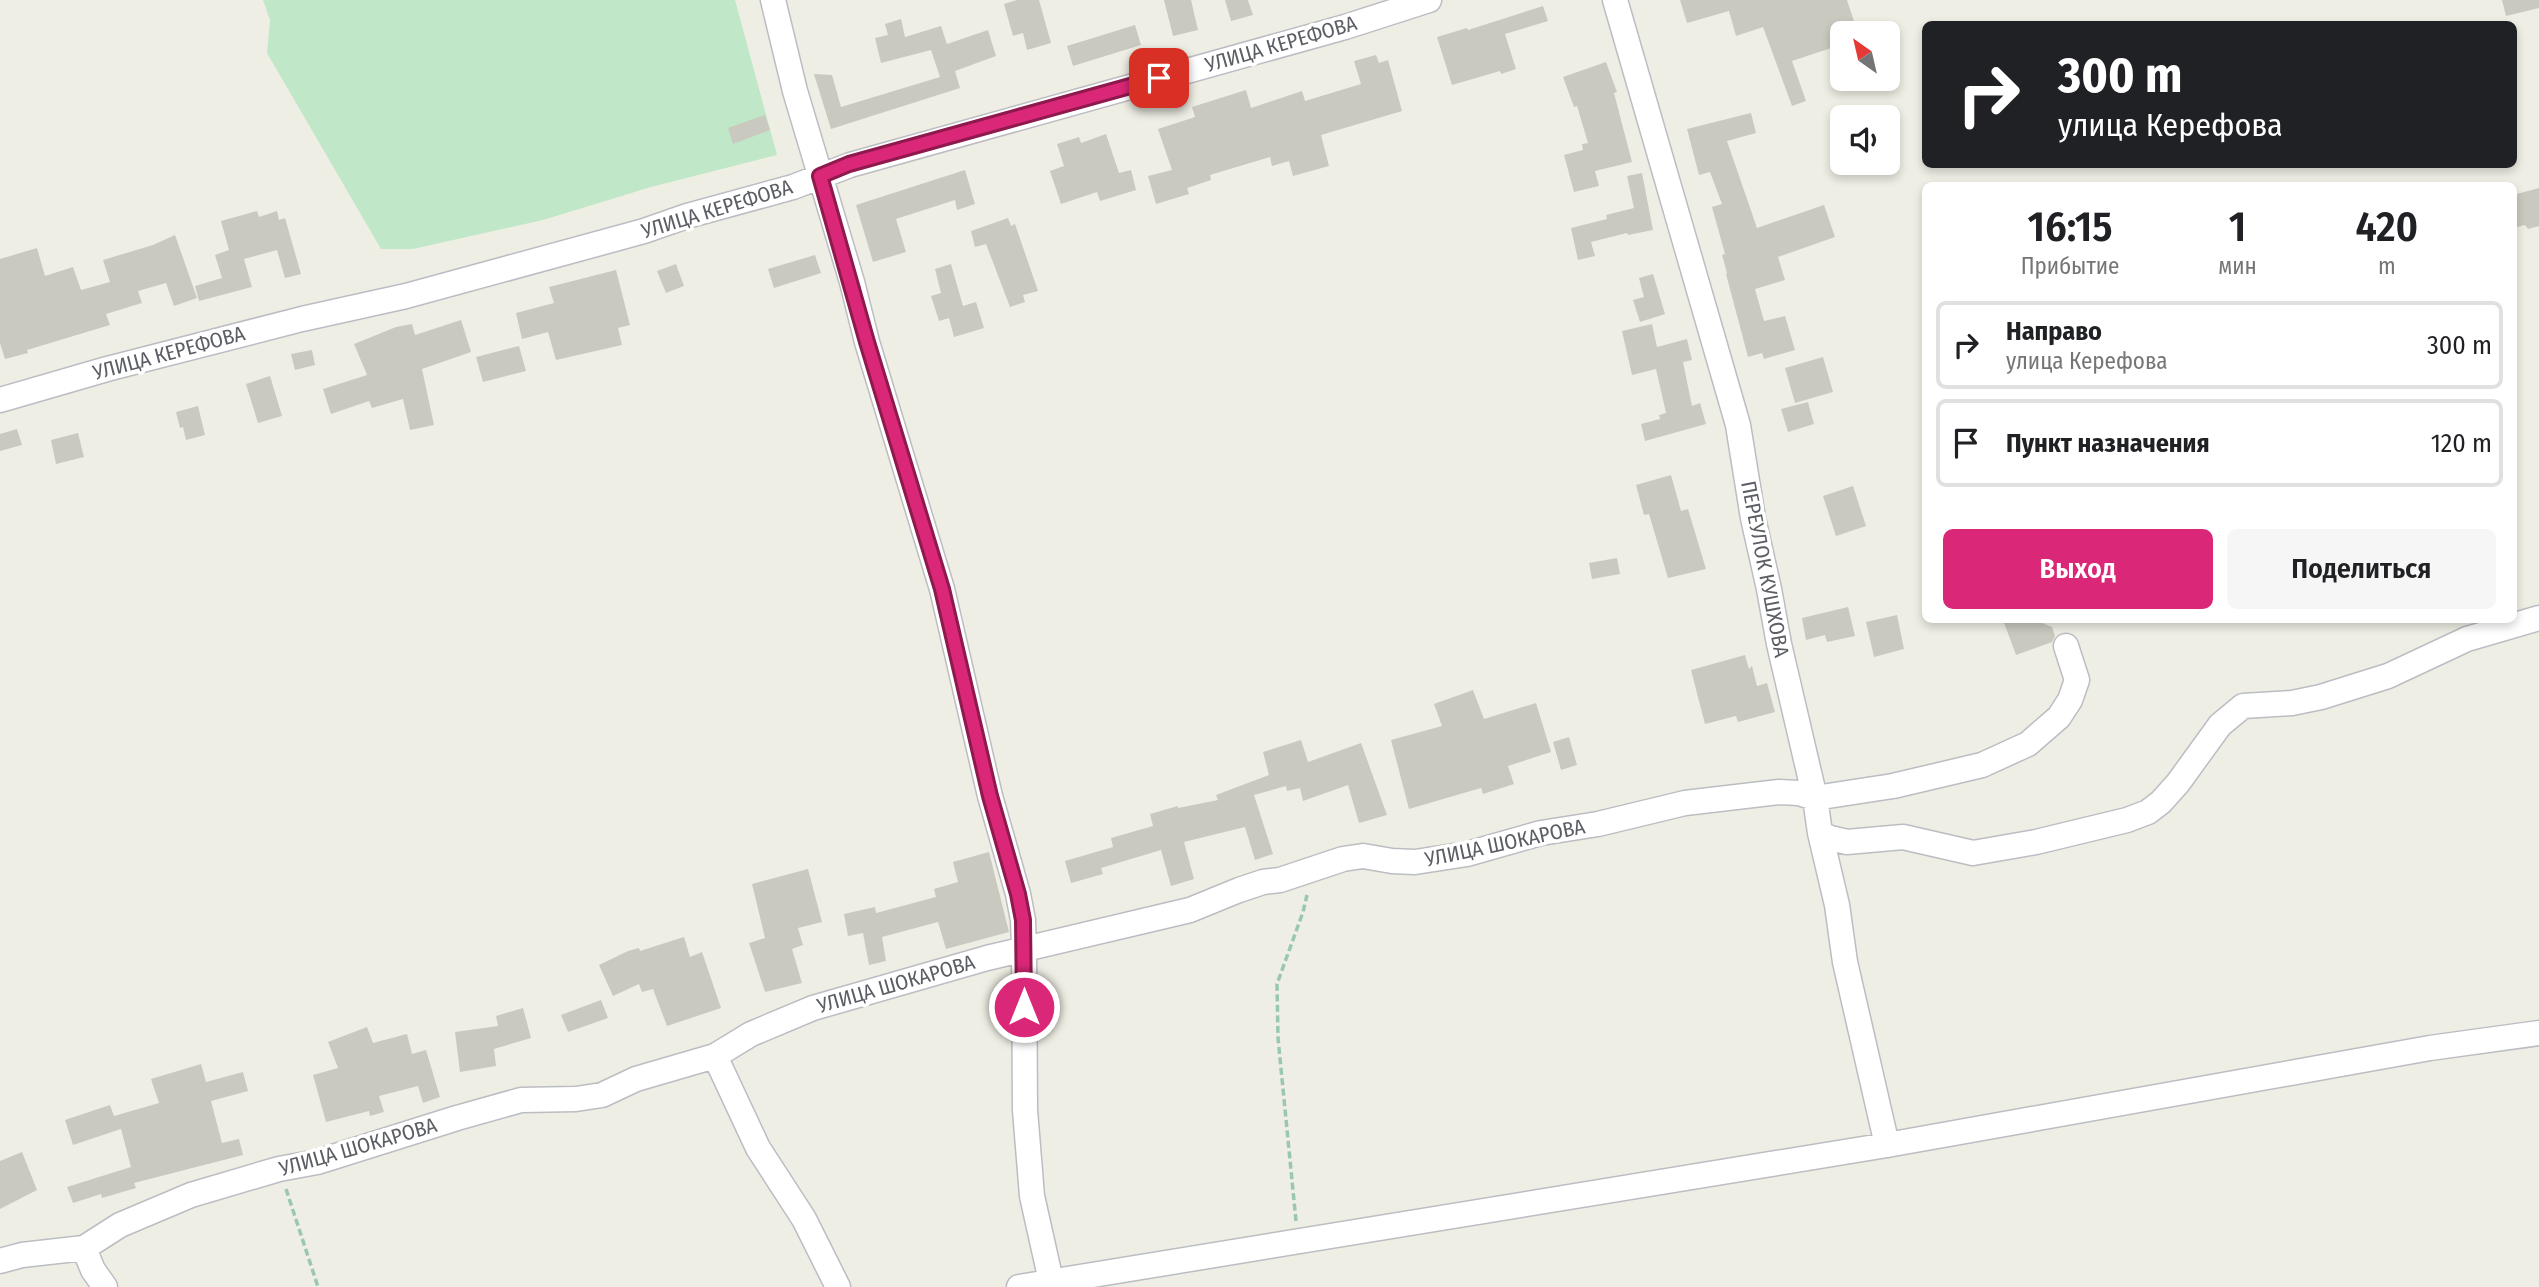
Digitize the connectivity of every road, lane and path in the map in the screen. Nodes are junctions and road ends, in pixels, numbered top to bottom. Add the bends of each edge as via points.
1 (773, 0) edge
2 (1429, 0) edge
3 (1615, 0) edge
4 (820, 176) junction
5 (0, 400) edge
6 (2539, 618) edge
7 (2066, 646) dead end
8 (1815, 798) junction
9 (1820, 833) junction
10 (1312, 870) junction
11 (1024, 949) junction
12 (2539, 1033) edge
13 (715, 1056) junction
14 (1887, 1145) junction
15 (279, 1170) junction
16 (1298, 1240) junction
17 (84, 1248) junction
18 (0, 1261) edge
19 (1051, 1281) junction
20 (106, 1287) edge
21 (318, 1287) edge
22 (838, 1287) edge
23 (1018, 1287) edge

1 - 4 street
2 - 4 street, УЛИЦА КЕРЕФОВА
3 - 8 street, ПЕРЕУЛОК КУШХОВА via 1738,425 1779,645
4 - 5 street, УЛИЦА КЕРЕФОВА via 644,231
4 - 11 street via 942,589 1018,894
6 - 9 street via 2467,639 2388,676 2344,690 2292,703 2243,706 2220,725 2161,802 2127,820 1973,853 1903,837 1847,842
7 - 8 street, УЛИЦА ШОКАРОВА via 2077,680 2070,700 2059,717 2028,744 1982,765 1945,775
8 - 9 street, ПЕРЕУЛОК КУШХОВА
8 - 10 street, УЛИЦА ШОКАРОВА via 1779,792 1685,803 1541,833 1467,854 1415,862 1363,856
9 - 14 street, ПЕРЕУЛОК КУШХОВА
10 - 11 street, УЛИЦА ШОКАРОВА via 1239,890 1190,910
10 - 16 path via 1303,912 1277,984
11 - 13 street, УЛИЦА ШОКАРОВА via 792,1015
11 - 19 street via 1025,1110 1032,1196
12 - 14 street via 2431,1048
13 - 15 street, УЛИЦА ШОКАРОВА via 636,1079 602,1095 521,1100
13 - 22 street via 758,1149 804,1219
14 - 16 street
15 - 17 street, УЛИЦА ШОКАРОВА via 191,1195 120,1225
15 - 21 path
16 - 19 street
17 - 18 street, УЛИЦА ШОКАРОВА
17 - 20 street
19 - 23 street

